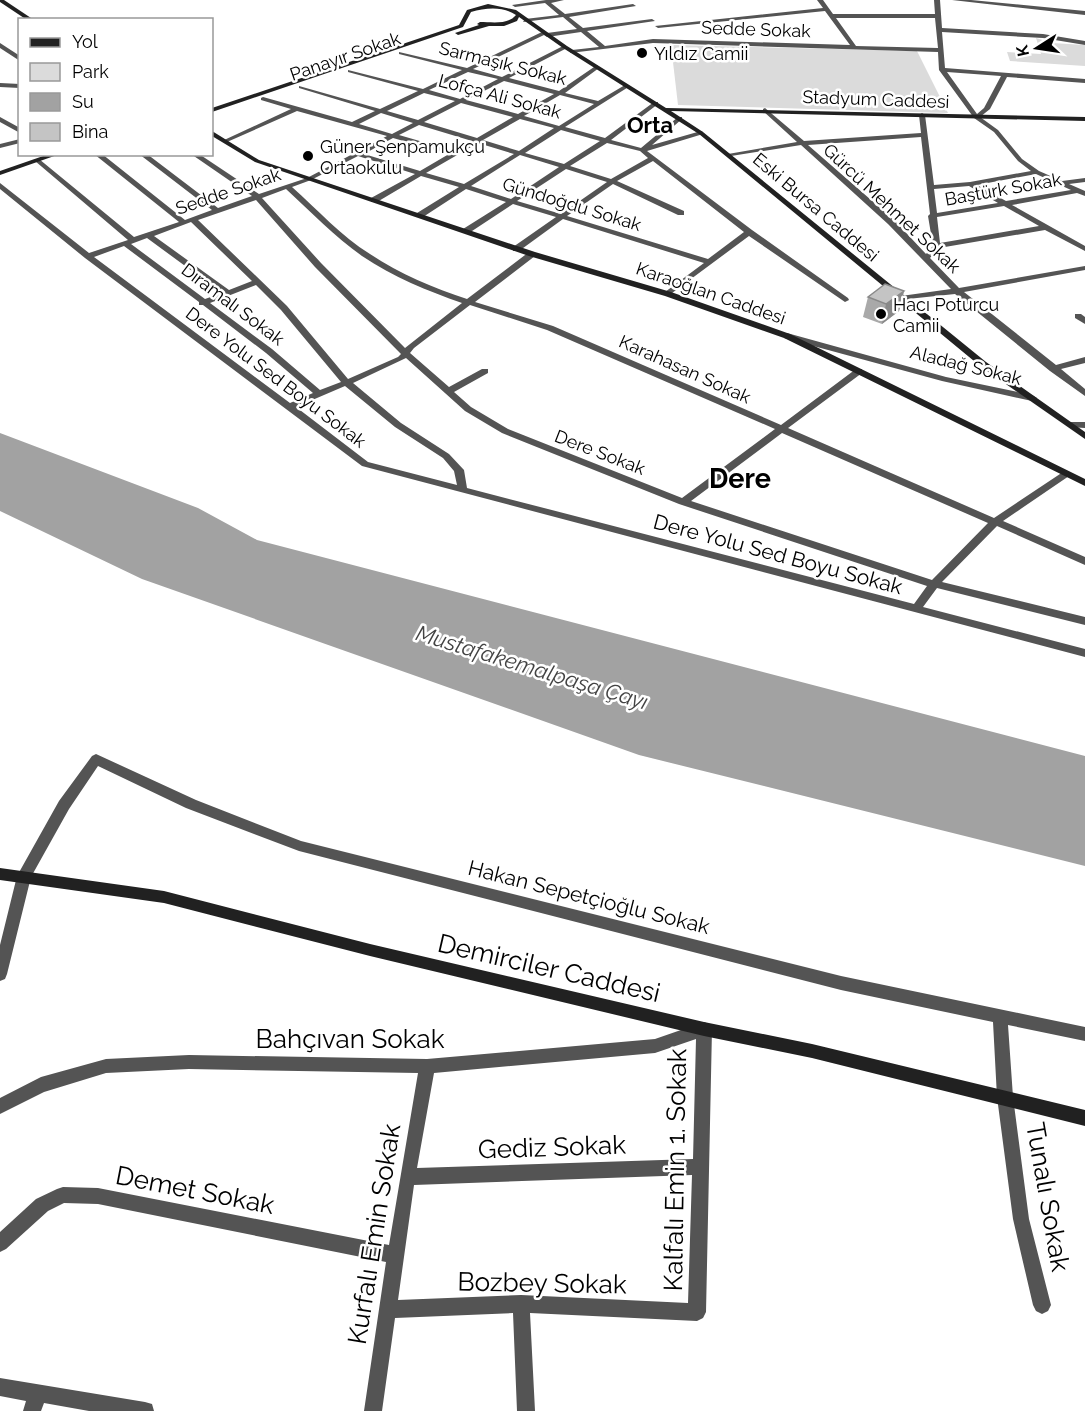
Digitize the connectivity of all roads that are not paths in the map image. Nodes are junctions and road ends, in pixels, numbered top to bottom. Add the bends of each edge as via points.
1 (0, 0) edge
2 (501, 0) edge
3 (561, 0) edge
4 (626, 0) edge
5 (820, 0) edge
6 (937, 0) edge
7 (955, 0) edge
8 (1025, 0) edge
9 (547, 2) junction
10 (1085, 5) edge
11 (633, 6) junction
12 (483, 8) junction
13 (515, 8) edge
14 (827, 9) junction
15 (639, 11) dead end
16 (1085, 13) edge
17 (564, 16) junction
18 (646, 16) dead end
19 (832, 16) junction
20 (939, 16) junction
21 (29, 18) edge
22 (466, 18) junction
23 (525, 21) junction
24 (652, 21) junction
25 (504, 24) junction
26 (487, 25) junction
27 (658, 26) junction
28 (582, 30) junction
29 (940, 30) junction
30 (544, 33) junction
31 (678, 42) junction
32 (1085, 43) edge
33 (0, 45) edge
34 (565, 47) junction
35 (854, 47) junction
36 (604, 48) junction
37 (940, 50) junction
38 (573, 52) junction
39 (401, 53) junction
40 (18, 58) edge
41 (597, 67) junction
42 (464, 69) junction
43 (942, 70) junction
44 (350, 71) junction
45 (1005, 74) junction
46 (502, 79) junction
47 (1085, 81) edge
48 (0, 85) edge
49 (627, 86) junction
50 (16, 87) edge
51 (301, 87) junction
52 (421, 90) junction
53 (560, 93) junction
54 (263, 99) junction
55 (460, 101) junction
56 (598, 103) junction
57 (656, 103) junction
58 (296, 109) junction
59 (667, 109) junction
60 (765, 110) junction
61 (380, 111) junction
62 (213, 112) edge
63 (213, 112) edge
64 (922, 115) junction
65 (518, 117) junction
66 (976, 117) junction
67 (680, 118) junction
68 (0, 119) edge
69 (1085, 119) edge
70 (418, 123) junction
71 (352, 125) junction
72 (560, 128) junction
73 (18, 130) edge
74 (701, 132) junction
75 (213, 134) edge
76 (924, 135) junction
77 (392, 136) junction
78 (476, 140) junction
79 (606, 140) junction
80 (225, 141) junction
81 (18, 142) edge
82 (801, 143) junction
83 (0, 146) edge
84 (642, 150) junction
85 (453, 153) junction
86 (521, 153) junction
87 (358, 154) junction
88 (730, 154) junction
89 (52, 156) edge
90 (100, 156) edge
91 (145, 156) edge
92 (197, 156) edge
93 (653, 158) junction
94 (37, 160) junction
95 (565, 166) junction
96 (1037, 172) junction
97 (0, 173) edge
98 (420, 173) junction
99 (309, 179) junction
100 (1085, 180) edge
101 (612, 181) junction
102 (1061, 183) junction
103 (970, 184) junction
104 (0, 185) edge
105 (288, 187) junction
106 (466, 187) junction
107 (929, 187) junction
108 (1082, 193) edge
109 (258, 197) junction
110 (374, 200) junction
111 (513, 202) junction
112 (1005, 204) junction
113 (217, 211) junction
114 (681, 213) dead end
115 (420, 215) junction
116 (932, 216) junction
117 (560, 217) junction
118 (188, 221) junction
119 (1048, 227) junction
120 (466, 231) junction
121 (749, 232) junction
122 (148, 235) junction
123 (129, 242) junction
124 (937, 246) junction
125 (516, 249) junction
126 (1085, 249) edge
127 (532, 254) junction
128 (88, 256) junction
129 (927, 257) junction
130 (709, 262) junction
131 (1085, 268) edge
132 (257, 282) junction
133 (957, 291) junction
134 (228, 293) junction
135 (668, 294) junction
136 (901, 298) junction
137 (845, 300) dead end
138 (470, 302) junction
139 (202, 303) junction
140 (788, 336) junction
141 (406, 354) junction
142 (1085, 360) edge
143 (1053, 369) junction
144 (486, 371) dead end
145 (858, 371) junction
146 (345, 382) junction
147 (448, 391) junction
148 (1085, 393) edge
149 (319, 394) junction
150 (1032, 398) junction
151 (289, 407) junction
152 (1071, 425) junction
153 (1085, 425) edge
154 (782, 430) junction
155 (1085, 436) edge
156 (1066, 474) junction
157 (1085, 483) edge
158 (462, 488) junction
159 (683, 502) junction
160 (995, 522) junction
161 (1085, 561) edge
162 (934, 584) junction
163 (916, 609) junction
164 (1085, 621) edge
165 (1085, 653) edge
166 (0, 874) edge
167 (24, 876) junction
168 (0, 975) edge
169 (999, 1016) junction
170 (704, 1029) junction
171 (1085, 1034) edge
172 (427, 1066) junction
173 (1005, 1097) junction
174 (0, 1106) edge
175 (1085, 1118) edge
176 (699, 1167) junction
177 (407, 1177) junction
178 (0, 1243) edge
179 (395, 1255) junction
180 (521, 1304) junction
181 (1042, 1305) dead end
182 (387, 1309) junction
183 (697, 1312) joint
184 (0, 1387) edge
185 (38, 1393) junction
186 (32, 1411) edge
187 (145, 1411) edge
188 (373, 1411) edge
189 (526, 1411) edge

1 - 21 street
2 - 12 street
3 - 9 street
4 - 11 street
5 - 14 street
6 - 20 street
7 - 16 street
8 - 10 street
9 - 13 street
9 - 17 street
11 - 15 street
11 - 17 street
12 - 13 street
12 - 22 street, Panayır Sokak via 469,11
13 - 23 street, Eski Bursa Caddesi
13 - 25 street via 515,20
14 - 19 street
14 - 27 street
17 - 23 street
17 - 28 street
18 - 24 street
19 - 20 street
19 - 35 street
20 - 29 street
22 - 26 street
22 - 62 street, Panayır Sokak via 464,24 445,32
23 - 30 street, Eski Bursa Caddesi
24 - 27 street
24 - 28 street
25 - 26 street
25 - 30 street via 527,26
26 - 39 street, Panayır Sokak
27 - 31 street
28 - 30 street
28 - 36 street
29 - 32 street via 1043,36
29 - 37 street
30 - 34 street, Eski Bursa Caddesi
30 - 42 street
31 - 35 street, Sedde Sokak
31 - 36 street, Sedde Sokak via 653,41
33 - 40 street
34 - 38 street, Eski Bursa Caddesi
34 - 46 street, Sedde Sokak
35 - 37 street, Sedde Sokak
36 - 38 street, Sedde Sokak
37 - 43 street
38 - 41 street, Eski Bursa Caddesi
39 - 42 street, Sarmaşık Sokak
39 - 44 street, Panayır Sokak
41 - 49 street, Eski Bursa Caddesi
41 - 53 street
42 - 46 street, Sarmaşık Sokak
42 - 52 street
43 - 45 street
43 - 66 street
44 - 51 street, Panayır Sokak
44 - 52 street, Lofça Ali Sokak
45 - 47 street
45 - 66 street via 987,109
46 - 53 street, Sarmaşık Sokak
46 - 55 street, Sedde Sokak
48 - 50 street
49 - 56 street
49 - 57 street, Eski Bursa Caddesi
51 - 54 street, Panayır Sokak
51 - 61 street
52 - 55 street, Lofça Ali Sokak
52 - 61 street
53 - 56 street, Sarmaşık Sokak
53 - 65 street
54 - 58 street
54 - 63 street, Panayır Sokak
55 - 65 street, Lofça Ali Sokak
55 - 70 street, Sedde Sokak
56 - 72 street
57 - 59 street, Eski Bursa Caddesi
57 - 79 street
58 - 71 street
58 - 80 street
59 - 60 street, Stadyum Caddesi
59 - 67 street, Eski Bursa Caddesi
60 - 64 street, Stadyum Caddesi
60 - 82 street, Gürcü Mehmet Sokak
61 - 70 street
61 - 71 street
64 - 66 street, Stadyum Caddesi
64 - 76 street
65 - 72 street, Lofça Ali Sokak
65 - 78 street
66 - 69 street, Stadyum Caddesi
66 - 96 street
67 - 74 street, Eski Bursa Caddesi
67 - 84 street
68 - 73 street
70 - 77 street, Sedde Sokak
70 - 78 street
71 - 77 street
72 - 79 street, Lofça Ali Sokak
72 - 86 street
74 - 84 street
74 - 88 street, Eski Bursa Caddesi
75 - 80 street
76 - 82 street
76 - 107 street
77 - 85 street
77 - 87 street, Sedde Sokak
78 - 85 street
78 - 86 street
79 - 84 street, Lofça Ali Sokak
79 - 95 street
80 - 99 street via 258,161
81 - 83 street
82 - 88 street
82 - 129 street, Gürcü Mehmet Sokak
84 - 93 street
85 - 98 street
86 - 95 street
86 - 106 street
87 - 98 street, Gündoğdu Sokak
87 - 99 street, Sedde Sokak
88 - 136 street, Eski Bursa Caddesi
89 - 94 street
90 - 118 street, Dere Yolu Sed Boyu Sokak
91 - 113 street
92 - 109 street, Dere Sokak
93 - 101 street
93 - 121 street
94 - 97 street
94 - 123 street, Dıramalı Sokak
95 - 101 street
95 - 111 street
96 - 102 street
96 - 103 street
98 - 106 street, Gündoğdu Sokak
98 - 110 street
99 - 105 street, Sedde Sokak
99 - 110 street, Karaoğlan Caddesi
100 - 102 street
101 - 114 street
101 - 117 street
102 - 108 street
103 - 107 street
103 - 112 street
104 - 128 street, Dere Yolu Sed Boyu Sokak
105 - 109 street, Sedde Sokak
105 - 138 street, Karahasan Sokak via 369,257 397,273
106 - 111 street, Gündoğdu Sokak
106 - 115 street
107 - 116 street
108 - 112 street, Baştürk Sokak
109 - 113 street, Sedde Sokak
109 - 141 street, Dere Sokak
110 - 115 street, Karaoğlan Caddesi
111 - 117 street, Gündoğdu Sokak
111 - 120 street
112 - 116 street, Baştürk Sokak
112 - 119 street
113 - 118 street, Sedde Sokak
115 - 120 street, Karaoğlan Caddesi
116 - 124 street
117 - 125 street
117 - 130 street, Gündoğdu Sokak
118 - 122 street, Sedde Sokak
118 - 132 street, Dere Yolu Sed Boyu Sokak
119 - 124 street
119 - 126 street
120 - 125 street, Karaoğlan Caddesi
121 - 130 street
121 - 137 street
122 - 123 street, Sedde Sokak
122 - 134 street
123 - 128 street, Sedde Sokak
123 - 139 street, Dıramalı Sokak
124 - 129 street
125 - 127 street, Karaoğlan Caddesi
127 - 135 street, Karaoğlan Caddesi
127 - 138 street
128 - 151 street, Dere Yolu Sed Boyu Sokak
129 - 133 street, Gürcü Mehmet Sokak
130 - 135 street
131 - 133 street
132 - 134 street
132 - 146 street, Dere Yolu Sed Boyu Sokak via 284,308
133 - 136 street
133 - 143 street, Gürcü Mehmet Sokak
134 - 139 street
135 - 140 street, Karaoğlan Caddesi
136 - 150 street, Eski Bursa Caddesi
138 - 141 street via 411,346
138 - 154 street, Karahasan Sokak via 550,328
139 - 149 street, Dıramalı Sokak via 269,351
140 - 145 street, Karaoğlan Caddesi
140 - 150 street, Aladağ Sokak via 945,379
141 - 146 street
141 - 147 street, Dere Sokak
142 - 143 street
143 - 148 street, Gürcü Mehmet Sokak
144 - 147 street
145 - 154 street
145 - 156 street, Karaoğlan Caddesi
146 - 149 street
146 - 158 street, Dere Yolu Sed Boyu Sokak via 446,456 459,470
147 - 159 street, Dere Sokak via 468,409 505,431
149 - 151 street
150 - 152 street, Eski Bursa Caddesi
151 - 158 street, Dere Yolu Sed Boyu Sokak via 365,464
152 - 153 street
152 - 155 street, Eski Bursa Caddesi
154 - 159 street
154 - 160 street, Karahasan Sokak
156 - 157 street, Karaoğlan Caddesi
156 - 160 street
158 - 163 street, Dere Yolu Sed Boyu Sokak
159 - 162 street, Dere Sokak
160 - 161 street, Karahasan Sokak
160 - 162 street
162 - 163 street
162 - 164 street, Dere Sokak
163 - 165 street, Dere Yolu Sed Boyu Sokak
166 - 167 street, Demirciler Caddesi
167 - 168 street
167 - 169 street, Hakan Sepetçioğlu Sokak via 64,805 96,759 191,804 299,846 841,983
167 - 170 street, Demirciler Caddesi via 164,897
169 - 171 street, Hakan Sepetçioğlu Sokak
169 - 173 street, Tunalı Sokak
170 - 172 street, Bahçıvan Sokak via 655,1046
170 - 173 street, Demirciler Caddesi
170 - 176 street, Kalfalı Emin 1. Sokak
172 - 174 street, Bahçıvan Sokak via 189,1062 106,1066 41,1085
172 - 177 street, Kurfalı Emin Sokak
173 - 175 street, Demirciler Caddesi
173 - 181 street, Tunalı Sokak via 1021,1219
176 - 177 street, Gediz Sokak
176 - 183 street, Kalfalı Emin 1. Sokak
177 - 179 street, Kurfalı Emin Sokak
178 - 179 street, Demet Sokak via 42,1205 63,1196 98,1196
179 - 182 street, Kurfalı Emin Sokak
180 - 182 street, Bozbey Sokak
180 - 183 street, Bozbey Sokak
180 - 189 street
182 - 188 street, Kurfalı Emin Sokak
184 - 185 street
185 - 186 street
185 - 187 street

